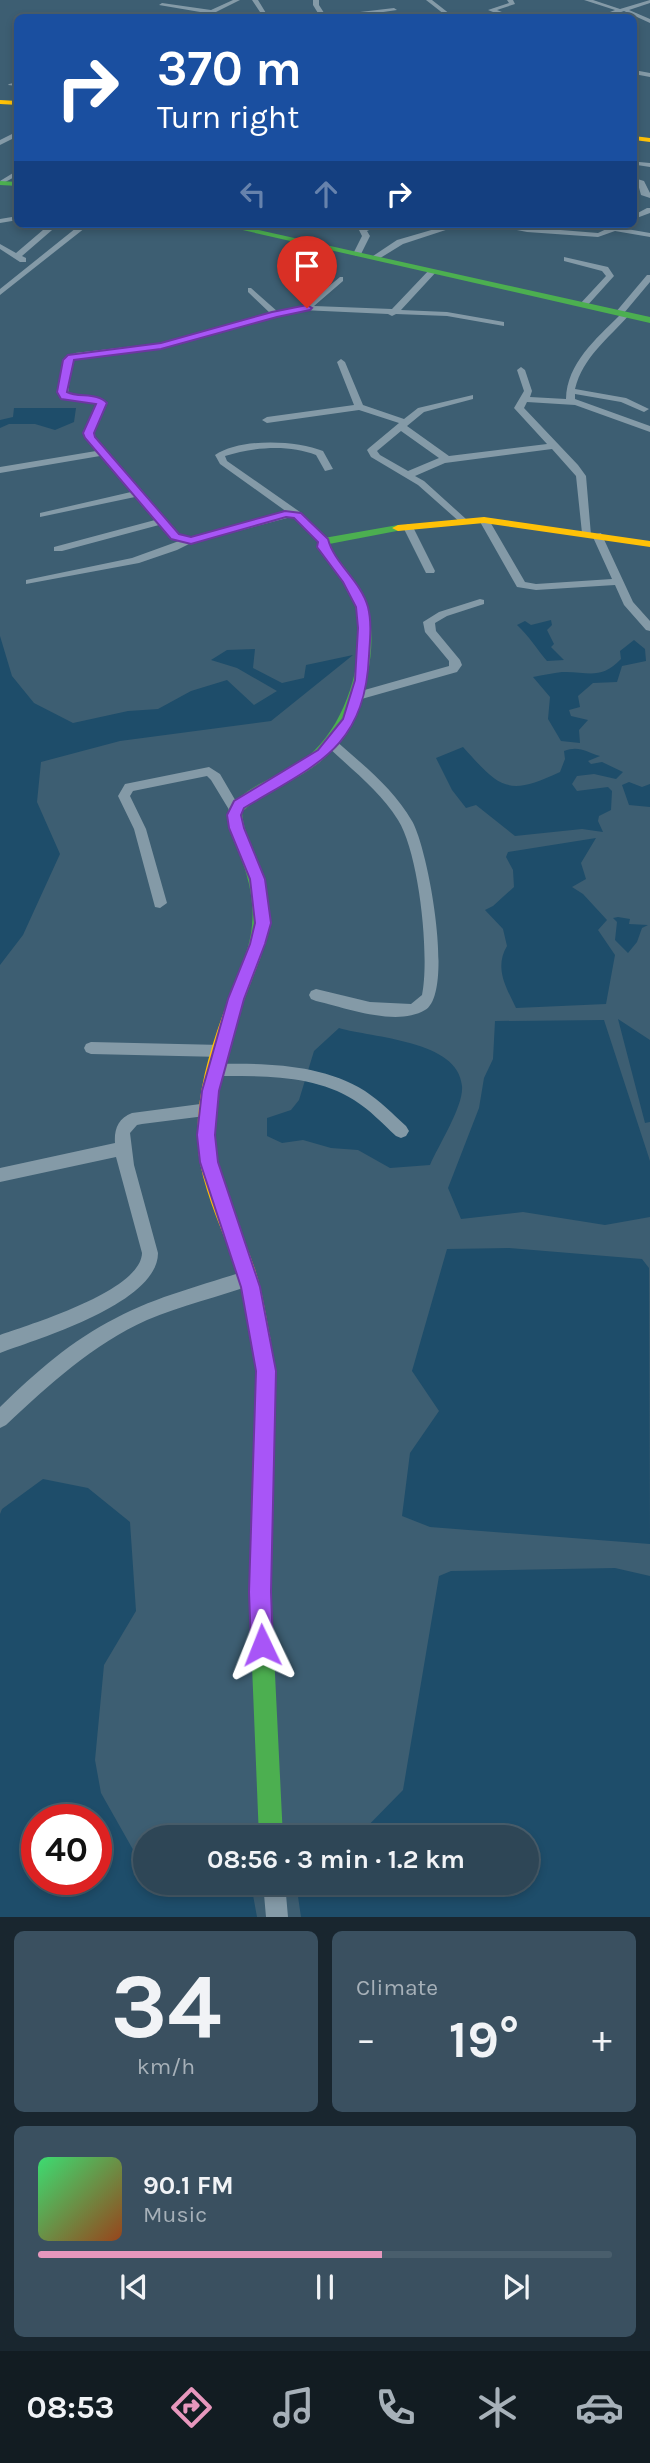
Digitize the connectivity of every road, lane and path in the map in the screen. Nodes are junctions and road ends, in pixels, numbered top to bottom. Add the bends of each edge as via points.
1 (237, 0) edge
2 (380, 0) edge
3 (429, 0) edge
4 (510, 0) edge
5 (587, 0) edge
6 (650, 1) edge
7 (162, 5) dead end
8 (394, 10) junction
9 (621, 10) junction
10 (212, 12) junction
11 (209, 14) edge
12 (355, 14) edge
13 (398, 14) edge
14 (448, 14) edge
15 (504, 14) edge
16 (609, 14) edge
17 (632, 14) edge
18 (650, 15) edge
19 (637, 16) edge
20 (641, 17) junction
21 (650, 20) edge
22 (639, 164) dead end
23 (650, 165) edge
24 (637, 181) edge
25 (650, 196) edge
26 (50, 228) edge
27 (81, 228) edge
28 (238, 228) edge
29 (363, 228) edge
30 (447, 228) edge
31 (515, 228) edge
32 (614, 228) edge
33 (627, 228) edge
34 (650, 234) edge
35 (0, 246) edge
36 (357, 254) junction
37 (17, 256) junction
38 (374, 258) junction
39 (567, 259) dead end
40 (32, 268) junction
41 (433, 271) junction
42 (650, 276) edge
43 (340, 279) dead end
44 (251, 290) dead end
45 (0, 293) edge
46 (583, 305) junction
47 (307, 308) junction
48 (275, 314) junction
49 (392, 314) junction
50 (622, 314) junction
51 (650, 320) edge
52 (501, 324) dead end
53 (341, 362) dead end
54 (521, 370) dead end
55 (570, 396) junction
56 (470, 397) dead end
57 (524, 399) junction
58 (359, 407) junction
59 (644, 409) dead end
60 (267, 420) dead end
61 (402, 424) junction
62 (650, 429) edge
63 (554, 446) junction
64 (102, 453) junction
65 (448, 460) junction
66 (328, 469) dead end
67 (0, 470) edge
68 (408, 475) junction
69 (139, 493) junction
70 (44, 515) dead end
71 (297, 515) junction
72 (484, 520) junction
73 (163, 521) junction
74 (462, 521) junction
75 (408, 527) junction
76 (592, 534) junction
77 (186, 541) junction
78 (324, 541) junction
79 (650, 544) edge
80 (58, 548) dead end
81 (430, 571) dead end
82 (30, 582) dead end
83 (619, 582) junction
84 (480, 602) dead end
85 (650, 628) edge
86 (358, 696) junction
87 (331, 743) junction
88 (235, 810) junction
89 (160, 903) dead end
90 (316, 995) dead end
91 (91, 1048) dead end
92 (222, 1051) junction
93 (217, 1070) junction
94 (208, 1110) junction
95 (401, 1131) dead end
96 (124, 1148) junction
97 (0, 1175) edge
98 (248, 1278) junction
99 (0, 1344) edge
100 (0, 1419) edge
101 (270, 1825) edge
102 (275, 1895) edge
103 (277, 1917) edge

1 - 10 street
2 - 8 street
3 - 14 street
4 - 15 street via 512,4 491,9
5 - 9 street
6 - 9 street
7 - 10 street
8 - 12 street
8 - 13 street
9 - 16 street
9 - 17 street
10 - 11 street
18 - 20 street
19 - 20 street
20 - 21 street
22 - 23 street
24 - 25 street
26 - 37 street
27 - 40 street
28 - 36 street
29 - 36 street via 366,239
30 - 38 street via 400,242
31 - 32 street via 598,235
33 - 34 street
35 - 37 street
36 - 38 street
37 - 40 street
38 - 41 street
39 - 46 street via 605,269 610,276
40 - 45 street
41 - 46 street
41 - 49 street
42 - 50 street
43 - 47 street
44 - 48 street
46 - 50 street
47 - 48 street
47 - 49 street
48 - 64 street via 161,346 68,360 63,395 98,400 102,405 88,433
49 - 52 street via 447,314
50 - 51 street
50 - 55 street via 574,374
53 - 58 street
54 - 57 street via 528,387
55 - 57 street
55 - 59 street via 623,400
55 - 62 street
56 - 61 street via 429,406
57 - 63 street via 521,412
58 - 60 street
58 - 61 street
61 - 65 street
61 - 68 street via 372,453
63 - 65 street
63 - 76 street via 581,477
64 - 67 street
64 - 69 street
65 - 68 street
66 - 71 street via 320,453 300,446 220,455 223,462
68 - 74 street
69 - 70 street
69 - 73 street
71 - 77 street via 285,514
71 - 78 street
72 - 74 street
72 - 76 street
72 - 83 street via 521,585
73 - 77 street via 175,537
73 - 80 street
74 - 75 street
75 - 78 street
75 - 81 street
76 - 79 street
76 - 83 street
77 - 82 street via 143,558
78 - 86 street via 323,547 362,607
83 - 85 street via 631,608
84 - 86 street via 429,622 431,632 454,660 453,669
86 - 87 street via 350,720
87 - 88 street via 308,764
87 - 90 street via 408,823 428,918 430,994 420,1007 398,1012
88 - 89 street via 209,771 129,787 124,796 140,829
88 - 92 street via 234,821 257,879 263,923
91 - 92 street
92 - 93 street
93 - 94 street
93 - 95 street via 291,1072 334,1085 354,1092
94 - 96 street via 132,1119 122,1131
94 - 98 street via 209,1162
96 - 97 street
96 - 99 street via 149,1249 150,1262 144,1273 115,1296
98 - 100 street via 123,1323 44,1377
98 - 101 street via 266,1371 260,1592
102 - 103 street

